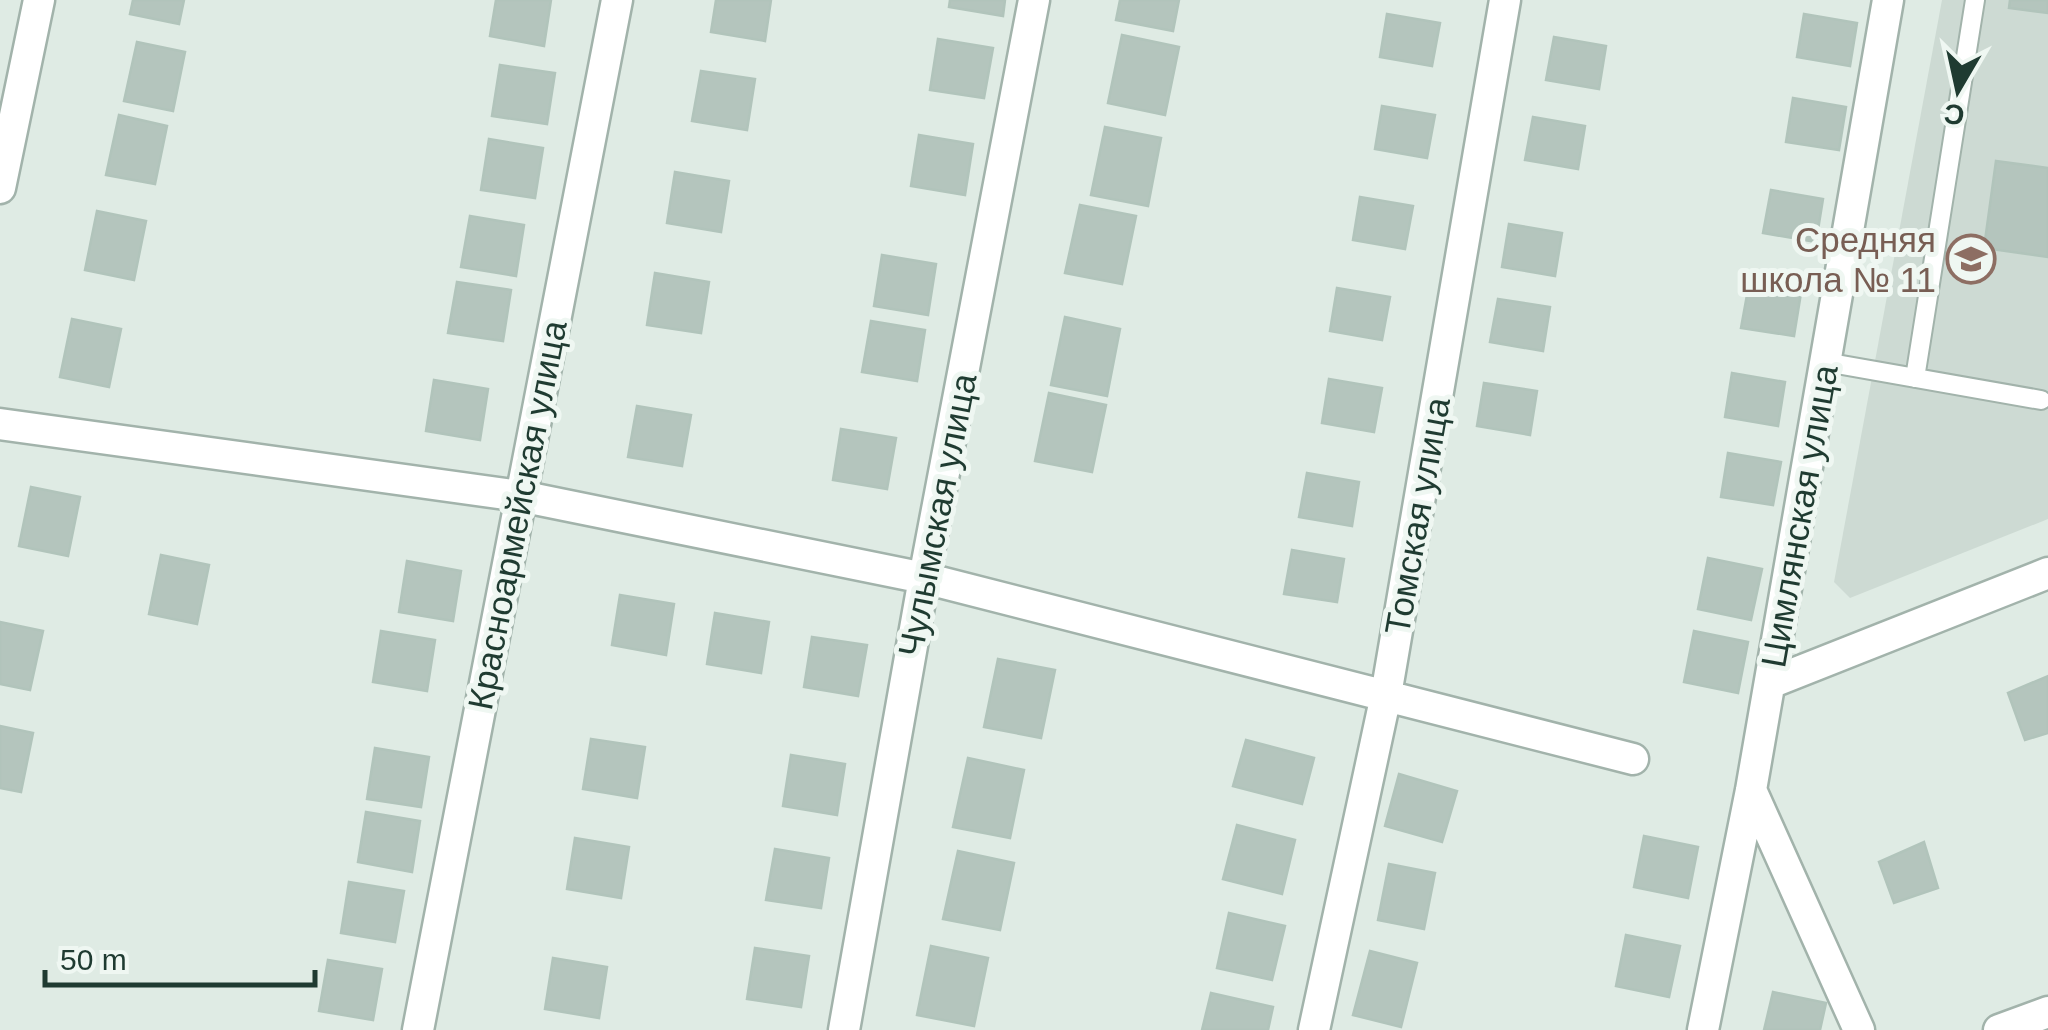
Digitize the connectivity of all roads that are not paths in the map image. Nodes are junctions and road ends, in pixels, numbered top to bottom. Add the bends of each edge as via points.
1 (39, 0) edge
2 (617, 0) edge
3 (1034, 0) edge
4 (1505, 0) edge
5 (1888, 0) edge
6 (1975, 0) edge
7 (0, 188) edge
8 (1826, 362) junction
9 (1915, 378) junction
10 (2041, 400) dead end
11 (0, 424) edge
12 (520, 496) junction
13 (2048, 573) edge
14 (924, 578) junction
15 (1770, 683) junction
16 (1386, 695) junction
17 (1633, 759) dead end
18 (1751, 790) junction
19 (2048, 1012) edge
20 (418, 1030) edge
21 (844, 1030) edge
22 (1314, 1030) edge
23 (1704, 1030) edge
24 (1859, 1030) edge
25 (1999, 1030) edge

1 - 7 street
2 - 12 street, Красноармейская улица
3 - 14 street, Чулымская улица
4 - 16 street, Томская улица
5 - 8 street, Цимлянская улица
6 - 9 lane
8 - 9 lane
8 - 15 street, Цимлянская улица
9 - 10 lane
11 - 12 street
12 - 14 street
12 - 20 street, Красноармейская улица
13 - 15 street
14 - 16 street
14 - 21 street, Чулымская улица
15 - 18 street, Цимлянская улица
16 - 17 street
16 - 22 street, Томская улица
18 - 23 street, Цимлянская улица
18 - 24 street
19 - 25 street

